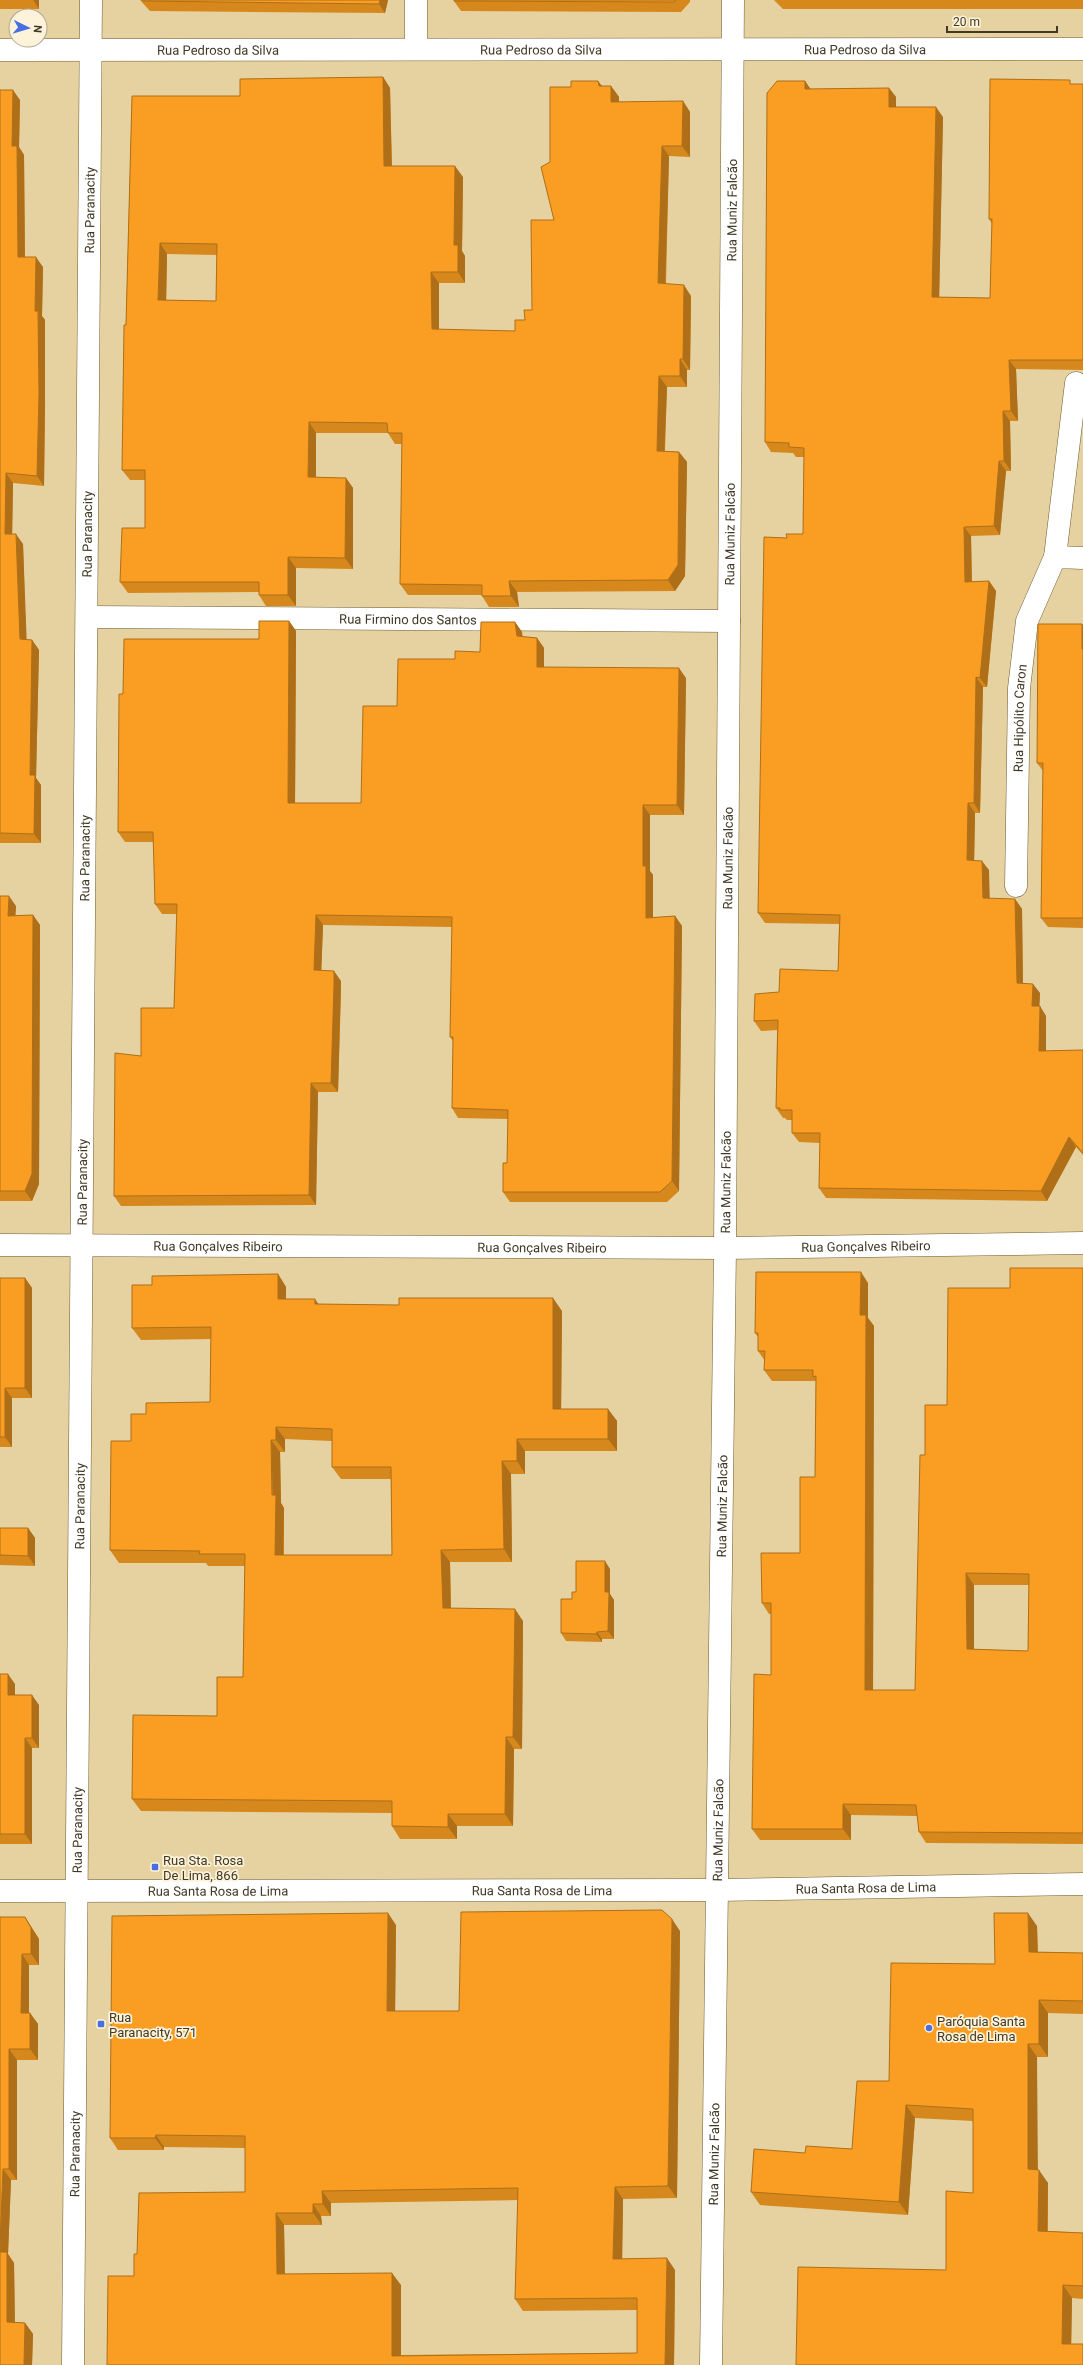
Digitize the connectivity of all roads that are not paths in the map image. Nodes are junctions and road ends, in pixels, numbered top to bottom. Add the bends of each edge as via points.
1 (91, 0) edge
2 (416, 0) edge
3 (734, 0) edge
4 (416, 48) junction
5 (91, 49) junction
6 (733, 49) junction
7 (1083, 49) edge
8 (0, 50) edge
9 (1076, 384) dead end
10 (1055, 557) junction
11 (1083, 558) edge
12 (87, 617) junction
13 (728, 621) junction
14 (1016, 886) dead end
15 (1083, 1243) edge
16 (83, 1244) junction
17 (0, 1245) edge
18 (725, 1248) junction
19 (1083, 1884) edge
20 (717, 1890) junction
21 (0, 1891) edge
22 (79, 1891) junction
23 (74, 2365) edge
24 (711, 2365) edge

1 - 5 street, Rua Paranacity
2 - 4 street
3 - 6 street, Rua Muniz Falcão
4 - 5 street, Rua Pedroso da Silva
4 - 6 street, Rua Pedroso da Silva
5 - 8 street, Rua Pedroso da Silva
5 - 12 street, Rua Paranacity
6 - 7 street, Rua Pedroso da Silva
6 - 13 street, Rua Muniz Falcão
9 - 10 street, Rua Hipólito Caron
10 - 11 street
10 - 14 street, Rua Hipólito Caron via 1027,621 1019,688
12 - 13 street, Rua Firmino dos Santos
12 - 16 street, Rua Paranacity
13 - 18 street, Rua Muniz Falcão
15 - 18 street, Rua Gonçalves Ribeiro
16 - 17 street, Rua Gonçalves Ribeiro
16 - 18 street, Rua Gonçalves Ribeiro
16 - 22 street, Rua Paranacity
18 - 20 street, Rua Muniz Falcão
19 - 20 street, Rua Santa Rosa de Lima
20 - 22 street, Rua Santa Rosa de Lima
20 - 24 street, Rua Muniz Falcão
21 - 22 street, Rua Santa Rosa de Lima
22 - 23 street, Rua Paranacity

